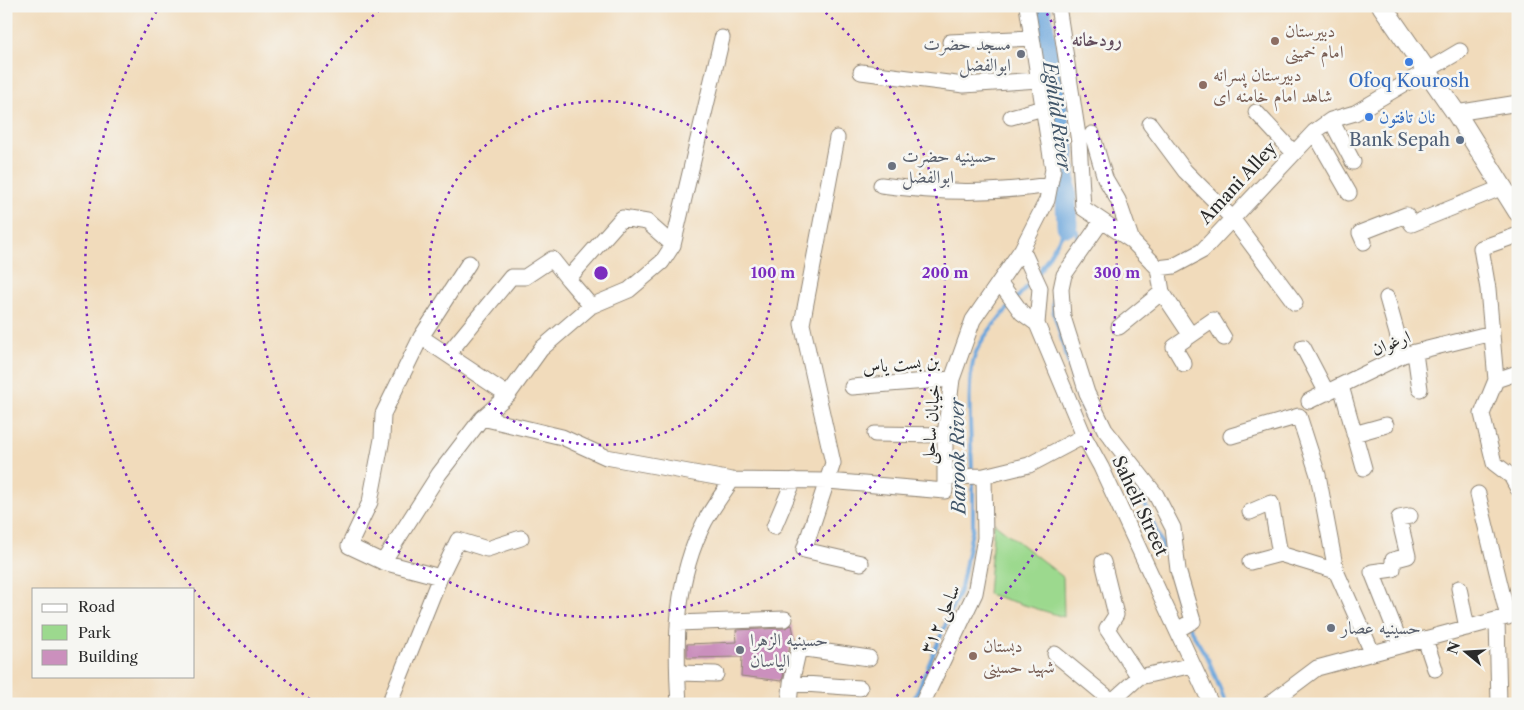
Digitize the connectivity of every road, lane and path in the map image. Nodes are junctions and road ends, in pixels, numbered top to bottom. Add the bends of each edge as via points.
1 (1027, 6) edge
2 (1058, 6) edge
3 (1382, 6) edge
4 (722, 38) dead end
5 (1032, 38) junction
6 (950, 42) dead end
7 (1460, 52) dead end
8 (862, 72) dead end
9 (1427, 72) junction
10 (1038, 80) junction
11 (1518, 103) edge
12 (1043, 108) junction
13 (1256, 112) dead end
14 (1456, 113) junction
15 (1011, 117) dead end
16 (1331, 120) junction
17 (1150, 124) dead end
18 (1314, 132) junction
19 (1092, 134) dead end
20 (837, 138) dead end
21 (1293, 152) junction
22 (1352, 162) dead end
23 (1068, 167) junction
24 (881, 185) dead end
25 (1050, 185) junction
26 (1503, 186) junction
27 (1349, 193) dead end
28 (1518, 212) edge
29 (1231, 217) junction
30 (1101, 222) junction
31 (1518, 235) edge
32 (1132, 240) junction
33 (1364, 242) dead end
34 (673, 245) junction
35 (1022, 249) junction
36 (469, 263) dead end
37 (1158, 268) junction
38 (568, 279) junction
39 (1004, 287) junction
40 (1162, 292) junction
41 (1387, 298) dead end
42 (1295, 303) dead end
43 (591, 306) junction
44 (1063, 317) junction
45 (1119, 327) dead end
46 (1038, 328) junction
47 (1492, 333) junction
48 (1190, 334) junction
49 (421, 337) junction
50 (1224, 338) dead end
51 (1303, 347) dead end
52 (448, 354) junction
53 (1409, 354) junction
54 (1184, 364) dead end
55 (1517, 373) edge
56 (952, 378) junction
57 (1496, 380) junction
58 (1341, 386) junction
59 (852, 387) dead end
60 (1420, 389) dead end
61 (1327, 393) junction
62 (508, 395) junction
63 (1078, 396) junction
64 (1309, 401) dead end
65 (482, 418) junction
66 (1386, 425) dead end
67 (875, 434) dead end
68 (1354, 434) junction
69 (945, 435) junction
70 (1084, 436) junction
71 (1231, 436) dead end
72 (1116, 463) junction
73 (1364, 468) dead end
74 (984, 476) junction
75 (732, 480) junction
76 (794, 480) junction
77 (828, 481) junction
78 (946, 484) junction
79 (1518, 489) edge
80 (1478, 494) dead end
81 (1250, 512) dead end
82 (1410, 516) dead end
83 (774, 527) dead end
84 (521, 538) dead end
85 (1280, 554) junction
86 (383, 562) junction
87 (1103, 562) dead end
88 (1250, 562) dead end
89 (862, 563) dead end
90 (1336, 571) junction
91 (440, 577) junction
92 (1459, 588) dead end
93 (1508, 617) edge
94 (785, 619) dead end
95 (678, 623) junction
96 (1183, 627) junction
97 (1467, 628) junction
98 (1425, 638) junction
99 (1402, 645) junction
100 (1372, 652) junction
101 (1055, 654) dead end
102 (869, 658) dead end
103 (1193, 665) junction
104 (1435, 669) dead end
105 (678, 673) junction
106 (716, 674) dead end
107 (1139, 677) junction
108 (791, 683) junction
109 (860, 688) dead end
110 (1111, 702) edge
111 (389, 704) edge
112 (679, 704) edge
113 (790, 704) edge
114 (922, 704) edge
115 (1211, 704) edge
116 (1269, 704) edge
117 (1499, 704) edge

1 - 5 street
2 - 23 street
3 - 9 main road
4 - 34 street
5 - 6 street
5 - 10 street
7 - 9 street, Amani Alley
8 - 10 street via 964,85
9 - 14 main road
9 - 16 street, Amani Alley via 1355,113
10 - 12 street
11 - 14 street
12 - 15 street
12 - 23 street
13 - 21 street
14 - 26 main road
16 - 18 street, Amani Alley
16 - 22 street
17 - 29 street via 1185,172
18 - 21 street, Amani Alley
18 - 27 street
19 - 32 street via 1105,178 1118,200
20 - 77 street via 802,324 833,463
21 - 29 street, Amani Alley
23 - 25 street
23 - 30 street via 1083,208
24 - 25 street via 934,192 1003,192
25 - 35 street via 1047,200
26 - 28 main road
26 - 33 street via 1412,224 1406,215 1360,233
29 - 37 street, Amani Alley via 1202,250 1174,266
29 - 42 street
30 - 32 street
30 - 44 street via 1064,275 1061,289
31 - 47 street via 1481,248
32 - 37 street
34 - 38 street via 647,222 622,218
34 - 43 street via 662,262 629,290
35 - 39 street, خیابان ساحلی
35 - 46 street via 1040,288
36 - 49 street
37 - 40 street
38 - 43 street
38 - 52 street via 552,259 525,277 511,277
39 - 46 street via 1018,308
39 - 56 street, خیابان ساحلی via 973,320
40 - 45 street
40 - 48 street
41 - 53 street
43 - 62 street via 541,349
44 - 46 street
44 - 63 street
46 - 63 street, Saheli Street
47 - 53 street, ارغوان
47 - 57 street
48 - 50 street via 1213,320
48 - 54 street via 1174,346
49 - 52 street
49 - 86 street via 383,414 382,439 370,502 349,546
51 - 61 street
52 - 62 street
53 - 58 street, ارغوان
53 - 60 street
55 - 57 street
56 - 59 street, بن بست یاس
56 - 69 street, خیابان ساحلی
57 - 79 street via 1482,414 1494,463 1511,476
58 - 61 street, ارغوان
58 - 68 street
61 - 64 street, ارغوان
62 - 65 street
63 - 70 street, Saheli Street
63 - 72 street via 1105,430
65 - 75 street via 562,437 606,457
65 - 86 street via 439,474
66 - 68 street
67 - 69 street
68 - 73 street
69 - 78 street, خیابان ساحلی
70 - 72 street, Saheli Street
70 - 74 street via 1029,465
71 - 90 street via 1299,416 1318,475
72 - 96 street, Saheli Street
72 - 96 street via 1156,495 1173,528 1178,570 1193,621
74 - 78 street
74 - 114 street, ساحلی ۳۱۲ via 985,538 974,593
75 - 76 street
75 - 95 street via 694,546 678,606
76 - 77 street
76 - 83 street
77 - 78 street
77 - 89 street via 804,550
80 - 93 street
81 - 85 street via 1271,503
82 - 99 street via 1399,518 1408,556 1393,560 1393,569 1372,572
84 - 91 street via 487,549 458,540
85 - 88 street
85 - 90 street
86 - 91 street
87 - 107 street via 1116,615 1107,629
90 - 100 street
91 - 111 street
92 - 97 street
93 - 97 street
93 - 117 street
94 - 95 street
95 - 105 street
96 - 103 street, Saheli Street
97 - 98 street
98 - 99 street
98 - 104 street
99 - 100 street
100 - 116 street via 1317,668
101 - 110 street
102 - 108 street via 799,648
103 - 107 street
103 - 115 street, Saheli Street
105 - 106 street
105 - 112 street
107 - 110 street
108 - 109 street
108 - 113 street

